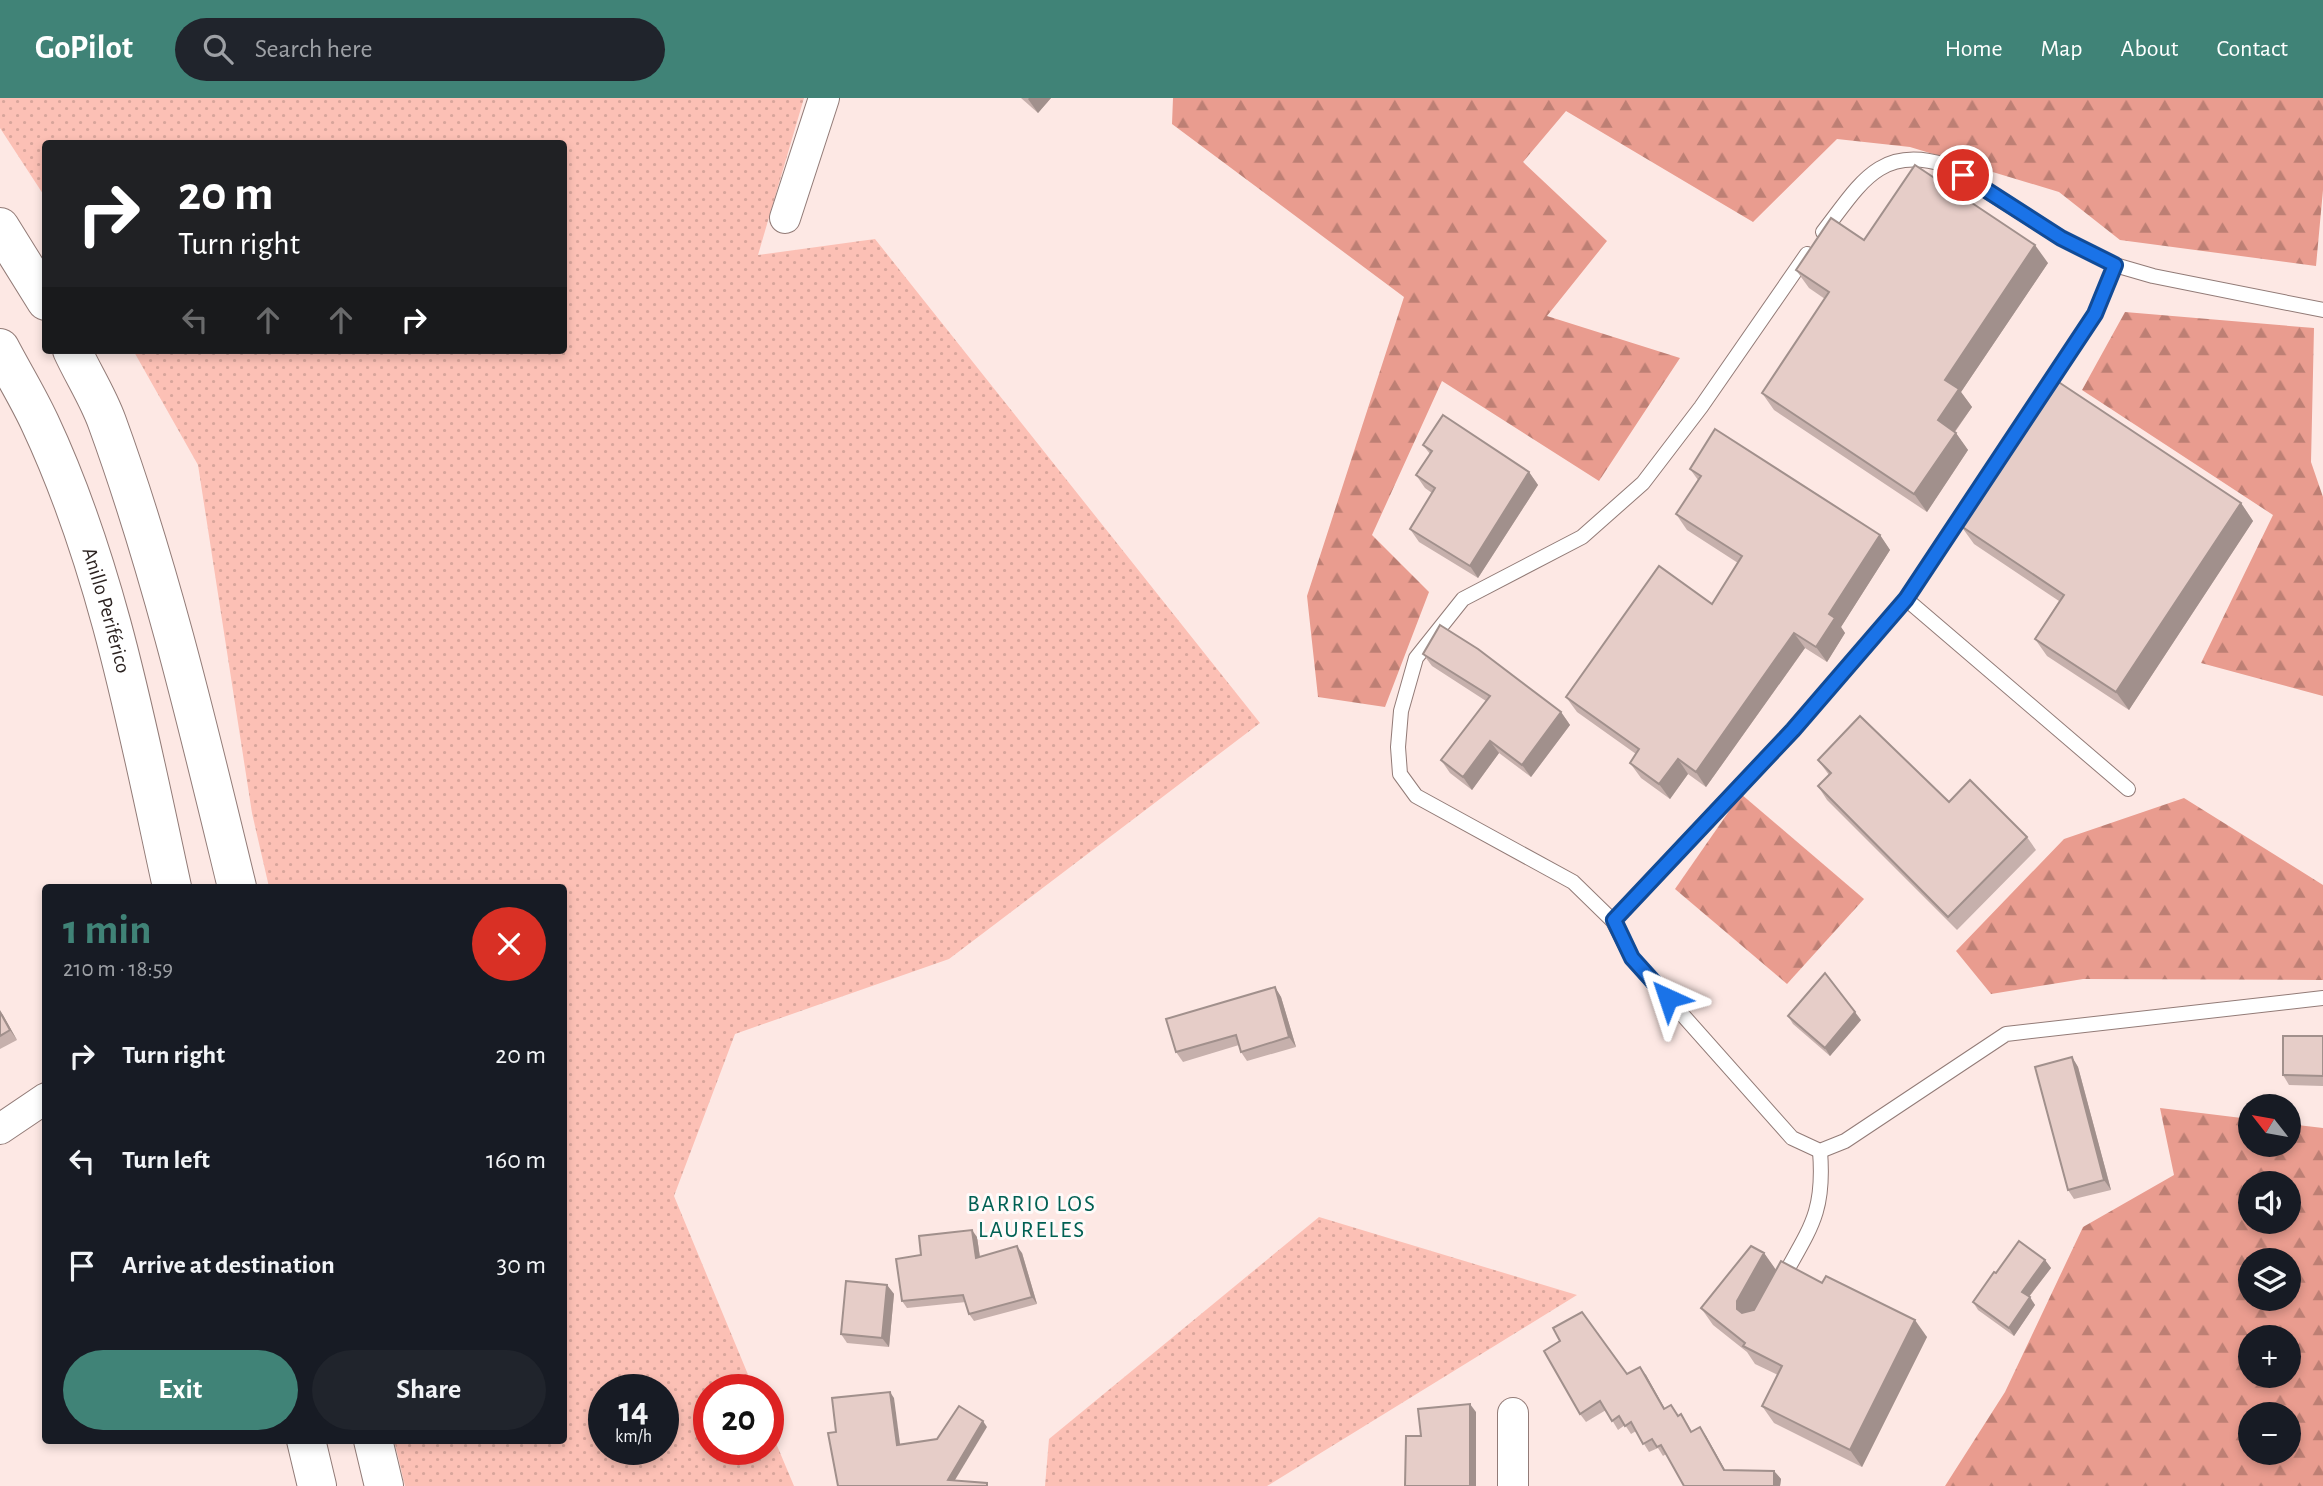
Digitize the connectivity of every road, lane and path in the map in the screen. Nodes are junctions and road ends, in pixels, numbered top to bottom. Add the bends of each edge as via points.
1 (824, 98) edge
2 (785, 218) dead end
3 (0, 227) edge
4 (2115, 265) junction
5 (42, 295) edge
6 (2323, 310) edge
7 (0, 348) edge
8 (74, 354) edge
9 (1906, 599) junction
10 (2128, 789) dead end
11 (171, 884) edge
12 (236, 884) edge
13 (1614, 920) junction
14 (2323, 998) edge
15 (42, 1101) edge
16 (0, 1129) edge
17 (1819, 1151) junction
18 (1771, 1299) edge
19 (1513, 1413) dead end
20 (307, 1444) edge
21 (374, 1444) edge
22 (317, 1486) edge
23 (384, 1486) edge
24 (1513, 1486) edge

1 - 2 street
3 - 5 highway
4 - 6 lane
4 - 9 lane via 2095,314
4 - 13 lane via 2061,238 1945,165 1902,158 1868,174 1643,483 1582,537 1463,599 1416,658 1401,711 1398,747 1400,774 1416,796 1573,882
7 - 11 highway, Anillo Periférico via 40,423 91,556 139,736
8 - 12 highway via 106,419 145,537
9 - 10 lane
9 - 13 lane via 1793,730
13 - 17 lane via 1632,958 1792,1138
14 - 17 lane via 2006,1034 1845,1141
15 - 16 street
17 - 18 lane via 1823,1188 1815,1220
19 - 24 street
20 - 22 highway
21 - 23 highway

